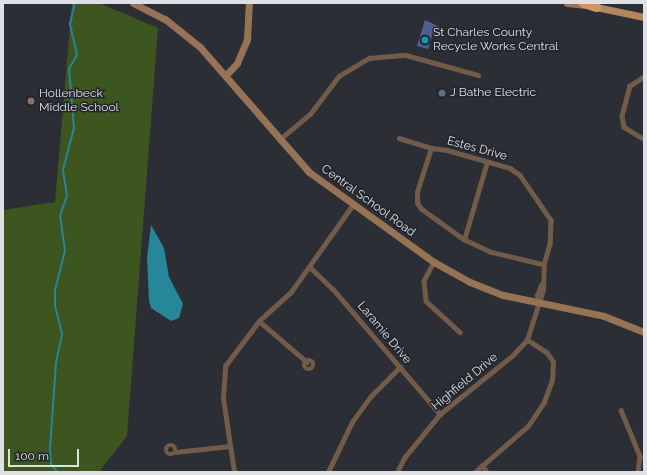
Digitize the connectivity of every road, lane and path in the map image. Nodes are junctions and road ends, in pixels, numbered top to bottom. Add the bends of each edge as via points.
1 (133, 3) edge
2 (249, 3) edge
3 (567, 3) edge
4 (583, 3) edge
5 (596, 7) junction
6 (644, 17) edge
7 (226, 75) junction
8 (478, 75) dead end
9 (644, 77) edge
10 (399, 138) dead end
11 (644, 139) edge
12 (279, 140) junction
13 (431, 148) junction
14 (487, 162) junction
15 (352, 206) junction
16 (464, 240) junction
17 (434, 262) junction
18 (544, 265) junction
19 (310, 267) junction
20 (539, 302) junction
21 (259, 321) junction
22 (460, 332) dead end
23 (644, 332) edge
24 (527, 340) junction
25 (307, 362) dead end
26 (400, 367) junction
27 (621, 410) dead end
28 (440, 414) junction
29 (230, 446) junction
30 (175, 452) dead end
31 (482, 465) junction
32 (234, 472) edge
33 (328, 472) edge
34 (397, 472) edge
35 (475, 472) edge
36 (487, 472) edge
37 (638, 472) edge

1 - 7 main road, Central School Road via 180,30
2 - 7 main road via 247,39 240,56
3 - 5 main road
4 - 5 highway
5 - 6 main road
7 - 12 main road, Central School Road
8 - 12 street via 406,55 369,58 339,76 310,114
9 - 11 street via 630,86 622,116 624,127
10 - 13 street
12 - 15 main road, Central School Road via 309,172
13 - 14 street, Estes Drive
13 - 16 street, Estes Drive via 417,203 426,214
14 - 16 street
14 - 18 street, Estes Drive via 520,175 547,212 552,230
15 - 17 main road, Central School Road
15 - 19 street
16 - 18 street, Estes Drive via 490,252
17 - 20 main road, Central School Road via 486,289
17 - 22 street via 424,281 426,301
18 - 20 street, Estes Drive
19 - 21 street via 291,292
19 - 26 street, Laramie Drive via 333,289
20 - 23 main road, Central School Road via 604,316
20 - 24 street, Highfield Drive
21 - 25 street
21 - 29 street via 225,366 223,398
24 - 28 street, Highfield Drive via 512,356
24 - 31 street via 552,358 552,380 534,418
26 - 28 street, Laramie Drive
26 - 33 street via 375,391 352,422
27 - 37 street via 640,456
28 - 34 street, Highfield Drive via 404,458
29 - 30 street
29 - 32 street
31 - 35 street
31 - 36 street

